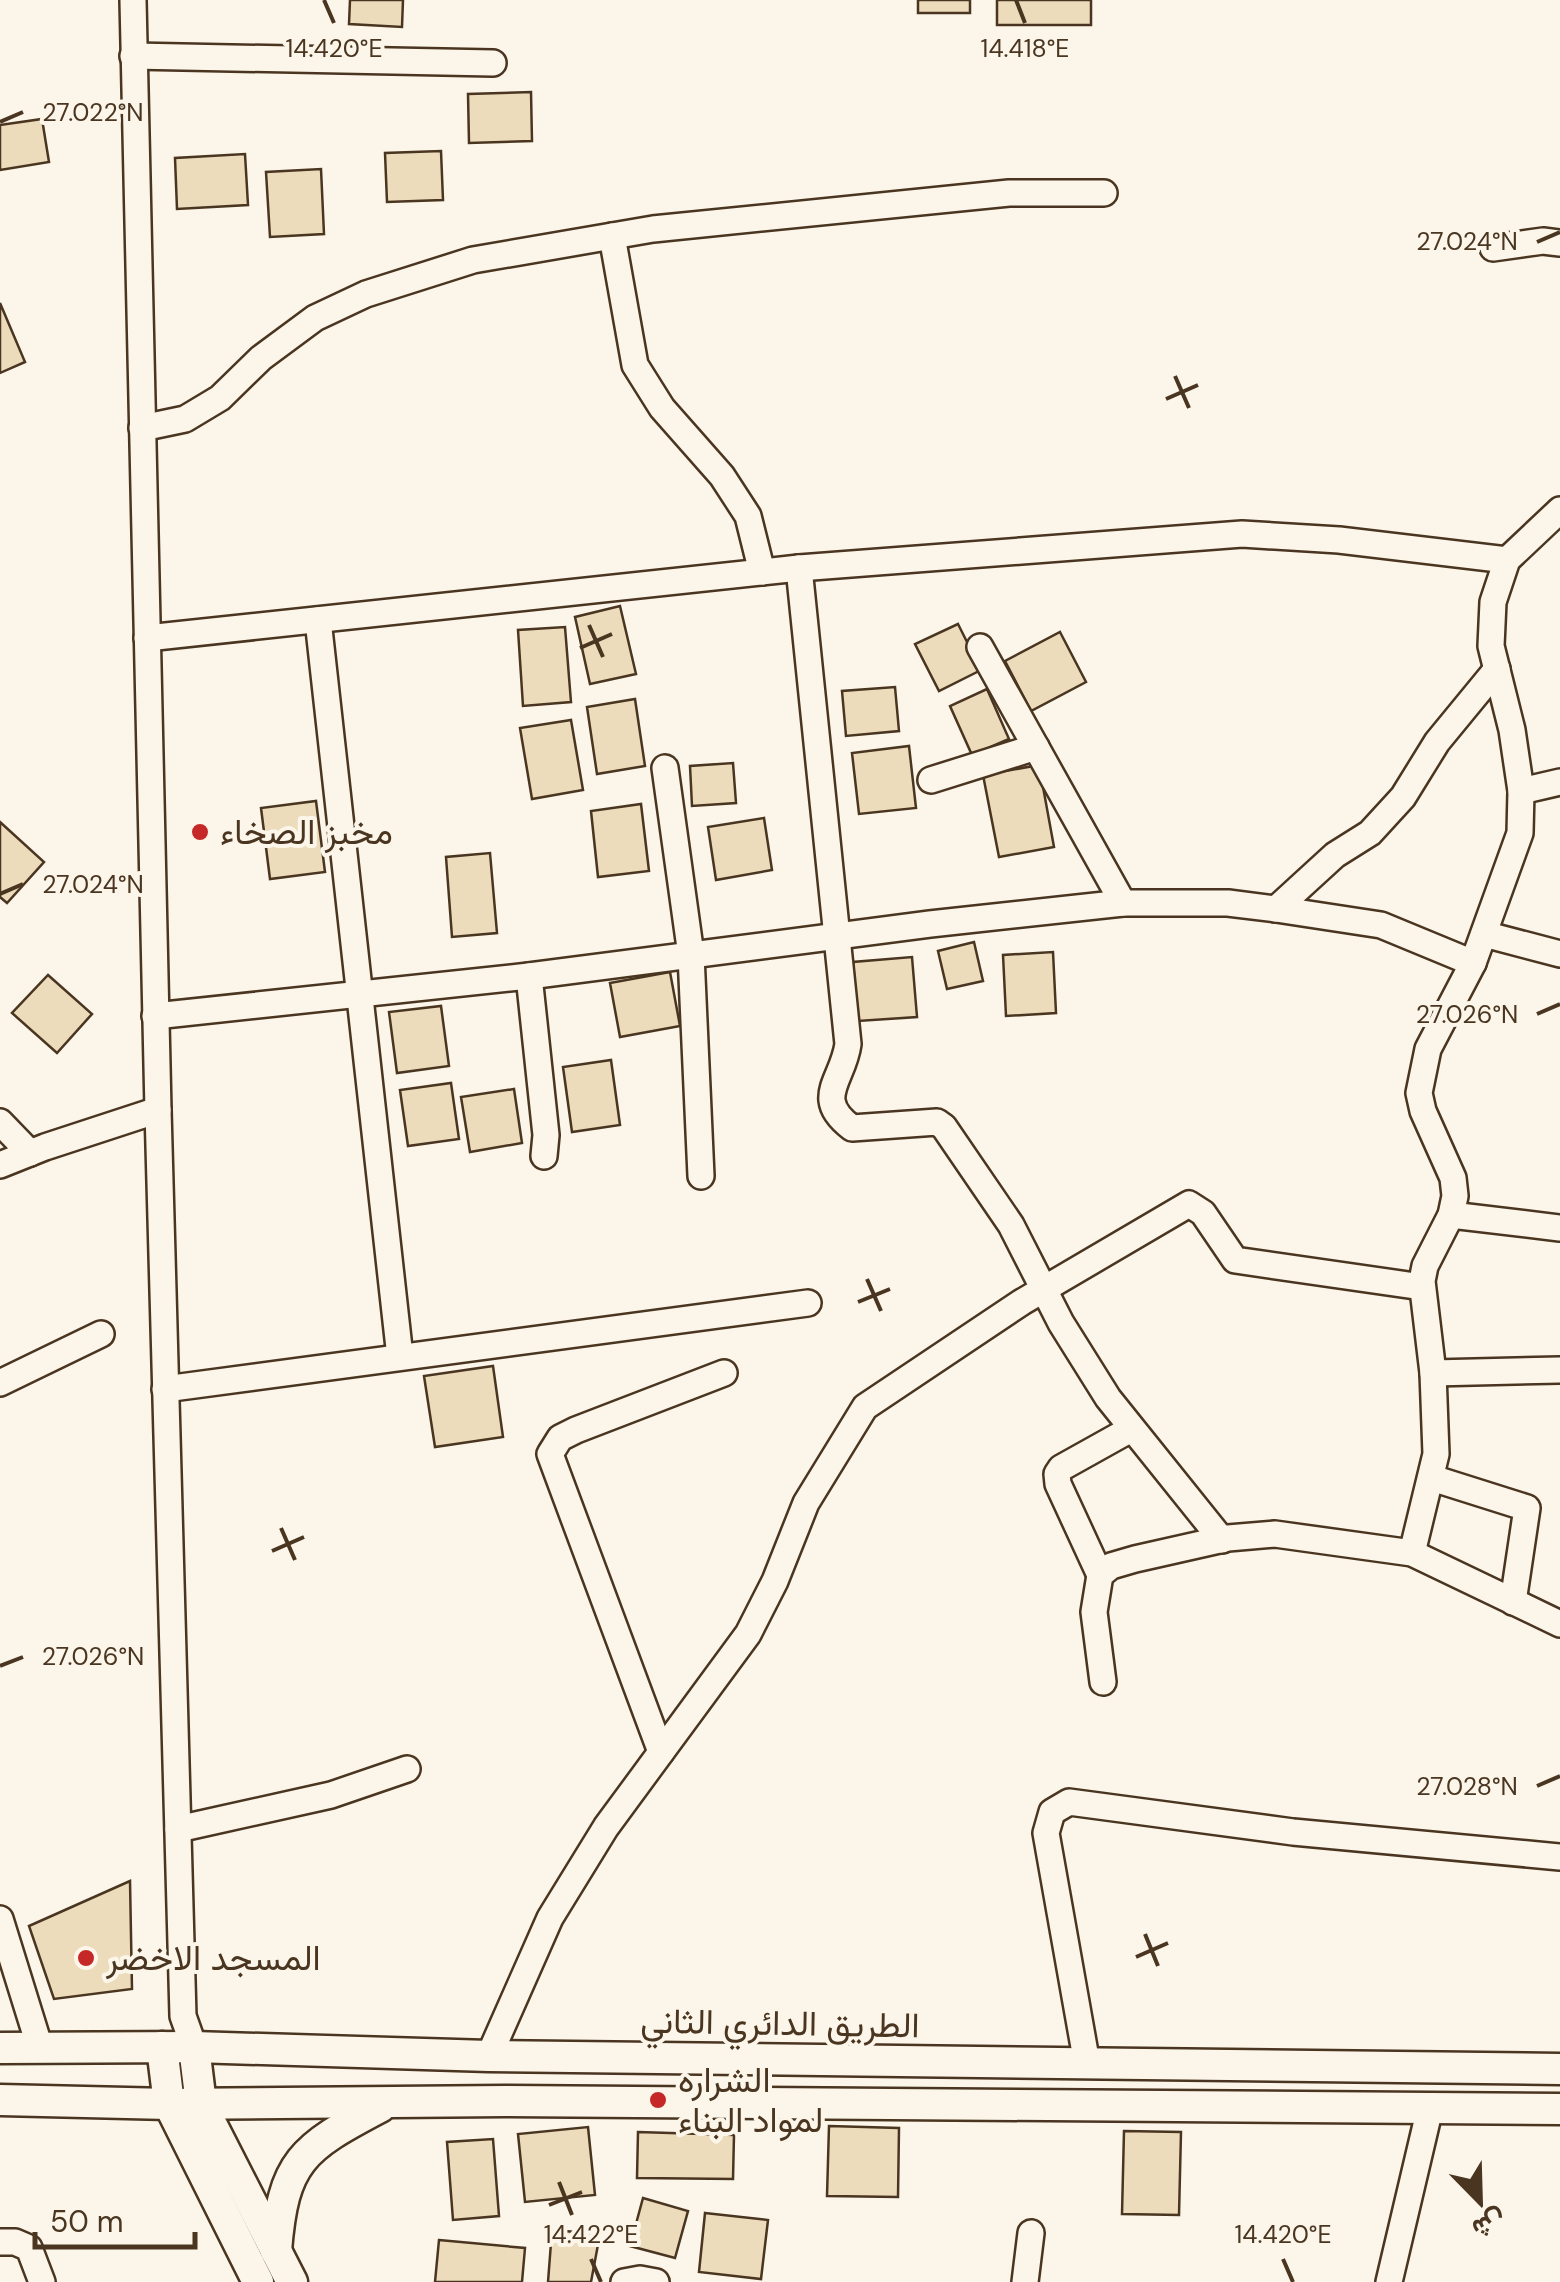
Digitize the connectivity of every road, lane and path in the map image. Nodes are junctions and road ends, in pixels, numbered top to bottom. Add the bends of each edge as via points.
1 (133, 0) edge
2 (133, 56) junction
3 (493, 63) dead end
4 (1104, 193) dead end
5 (612, 236) junction
6 (1560, 242) edge
7 (1493, 248) dead end
8 (142, 428) junction
9 (1560, 510) edge
10 (1506, 560) junction
11 (800, 568) junction
12 (762, 572) junction
13 (318, 620) junction
14 (146, 638) junction
15 (980, 647) dead end
16 (1497, 669) junction
17 (1036, 747) junction
18 (665, 768) dead end
19 (931, 780) dead end
20 (1560, 782) edge
21 (1521, 790) junction
22 (1123, 903) junction
23 (1276, 909) junction
24 (1484, 934) junction
25 (839, 936) junction
26 (1560, 954) edge
27 (691, 955) junction
28 (1473, 963) junction
29 (529, 976) junction
30 (362, 994) junction
31 (156, 1016) junction
32 (158, 1110) junction
33 (0, 1122) edge
34 (30, 1153) junction
35 (544, 1156) dead end
36 (0, 1165) edge
37 (702, 1176) dead end
38 (1451, 1214) junction
39 (1560, 1228) edge
40 (1422, 1286) junction
41 (1044, 1289) junction
42 (808, 1303) dead end
43 (102, 1334) dead end
44 (400, 1357) junction
45 (1560, 1370) edge
46 (724, 1373) dead end
47 (1433, 1373) junction
48 (0, 1384) edge
49 (165, 1388) junction
50 (1131, 1429) junction
51 (1432, 1478) junction
52 (1222, 1540) junction
53 (1412, 1553) junction
54 (1100, 1575) junction
55 (1514, 1602) junction
56 (1560, 1624) edge
57 (1103, 1682) dead end
58 (662, 1752) junction
59 (406, 1769) dead end
60 (178, 1829) junction
61 (1560, 1856) edge
62 (0, 1919) edge
63 (183, 2016) junction
64 (162, 2047) junction
65 (194, 2047) junction
66 (0, 2048) edge
67 (40, 2048) junction
68 (489, 2056) junction
69 (1087, 2064) junction
70 (1560, 2070) edge
71 (0, 2100) edge
72 (169, 2104) junction
73 (201, 2104) junction
74 (384, 2105) junction
75 (1430, 2108) junction
76 (1560, 2109) edge
77 (1031, 2233) dead end
78 (0, 2242) edge
79 (276, 2251) junction
80 (42, 2282) edge
81 (258, 2282) edge
82 (292, 2282) edge
83 (624, 2282) edge
84 (656, 2282) edge
85 (1025, 2282) edge
86 (1389, 2282) edge

1 - 2 street
2 - 3 street
2 - 8 street
4 - 5 street via 1009,193
5 - 8 street via 473,260 366,294 315,318 185,419
5 - 12 street via 635,366 748,516
6 - 7 street
8 - 14 street
9 - 10 street
10 - 11 street via 1242,534
10 - 16 street via 1493,602
11 - 12 street
11 - 25 street
12 - 13 street
13 - 14 street
13 - 30 street
14 - 31 street
15 - 17 street
16 - 21 street
16 - 23 street via 1370,833
17 - 19 street
17 - 22 street
18 - 27 street
20 - 21 street
21 - 24 street via 1520,832
22 - 23 street via 1228,902
22 - 25 street
23 - 28 street via 1381,925
24 - 26 street
24 - 28 street
25 - 27 street
25 - 41 street via 848,1044 831,1104 852,1128 937,1122 944,1127 1011,1225
27 - 29 street
27 - 37 street
28 - 38 street via 1428,1049 1418,1093 1454,1178
29 - 30 street
29 - 35 street
30 - 31 street
30 - 44 street
31 - 32 street
32 - 34 street
32 - 49 street
33 - 34 street
34 - 36 street
38 - 39 street
38 - 40 street
40 - 41 street via 1234,1260 1203,1213 1189,1204
40 - 47 street
41 - 50 street
41 - 58 street via 865,1408 806,1504 748,1634
42 - 44 street
43 - 48 street
44 - 49 street
45 - 47 street
46 - 58 street via 560,1438 550,1454
47 - 51 street
49 - 60 street
50 - 52 street
50 - 54 street via 1058,1474
51 - 53 street
51 - 55 street via 1527,1508
52 - 53 street via 1275,1534
52 - 54 street via 1110,1566
53 - 55 street
54 - 57 street via 1094,1612
55 - 56 street
58 - 68 street via 550,1918
59 - 60 street via 332,1795
60 - 63 street
61 - 69 street via 1294,1832 1069,1802 1052,1812 1046,1833
62 - 67 street
63 - 64 street
63 - 65 street
64 - 65 main road, الطريق الدائري الثاني
64 - 67 main road, الطريق الدائري الثاني
64 - 72 main road
65 - 68 main road, الطريق الدائري الثاني
65 - 73 main road
66 - 67 main road, الطريق الدائري الثاني
68 - 69 main road, الطريق الدائري الثاني
69 - 70 main road, الطريق الدائري الثاني
71 - 72 main road
72 - 73 main road
72 - 81 main road
73 - 74 main road
73 - 79 main road
74 - 75 main road
74 - 79 main road via 325,2139 292,2172
75 - 76 main road
75 - 86 street
77 - 85 street
78 - 80 street via 29,2248
79 - 82 main road
83 - 84 street

